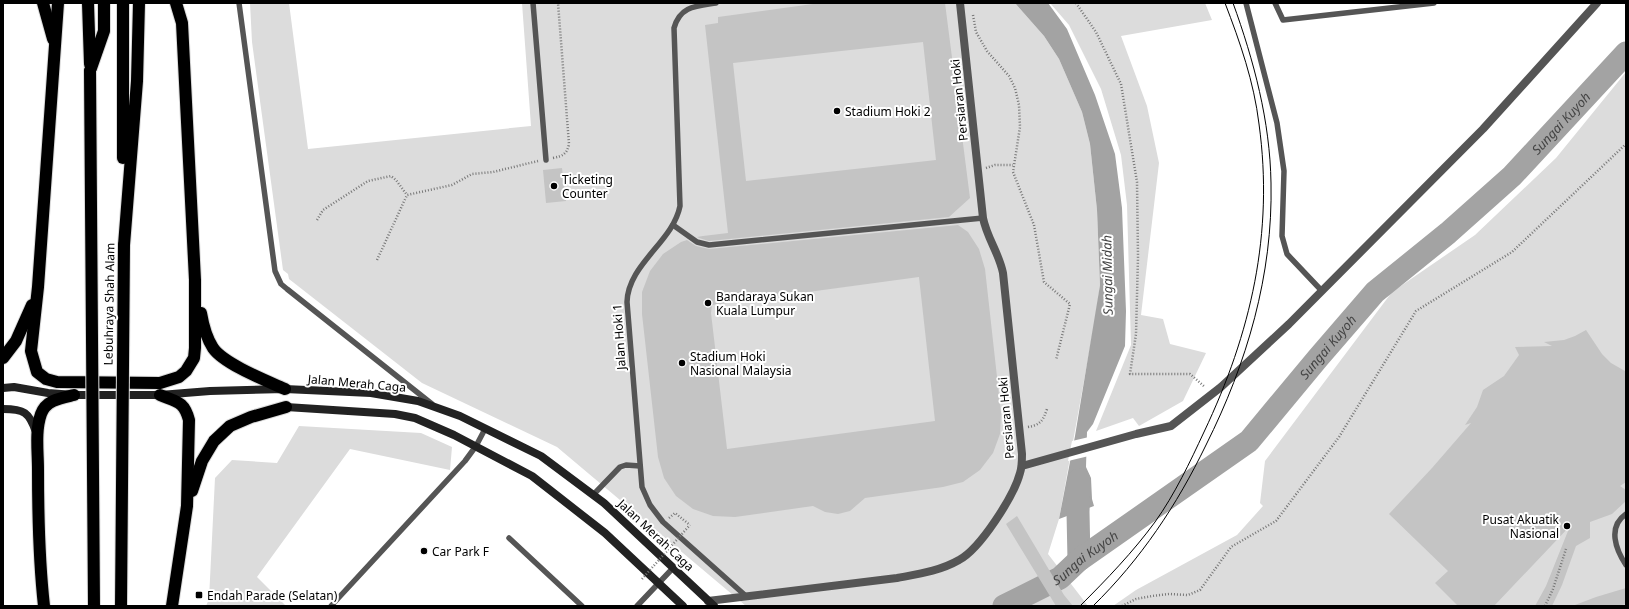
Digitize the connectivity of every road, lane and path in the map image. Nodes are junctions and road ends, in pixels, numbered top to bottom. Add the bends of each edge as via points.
1 (43, 3) edge
2 (58, 3) edge
3 (88, 3) edge
4 (104, 3) edge
5 (123, 3) edge
6 (139, 3) edge
7 (176, 3) edge
8 (182, 3) edge
9 (239, 3) edge
10 (533, 3) edge
11 (558, 3) edge
12 (716, 3) edge
13 (960, 3) edge
14 (1076, 3) edge
15 (1246, 3) edge
16 (1275, 3) edge
17 (1427, 3) edge
18 (1434, 3) edge
19 (1597, 3) edge
20 (972, 9) dead end
21 (182, 23) junction
22 (56, 48) junction
23 (90, 71) junction
24 (1626, 144) edge
25 (546, 160) junction
26 (995, 165) dead end
27 (1013, 165) junction
28 (407, 195) junction
29 (983, 218) junction
30 (317, 220) dead end
31 (673, 225) junction
32 (124, 245) junction
33 (378, 260) dead end
34 (195, 280) junction
35 (38, 287) junction
36 (1321, 290) junction
37 (3, 358) edge
38 (1056, 360) dead end
39 (3, 388) edge
40 (285, 389) junction
41 (1212, 394) junction
42 (74, 395) junction
43 (160, 395) junction
44 (286, 407) joint
45 (437, 407) junction
46 (3, 409) edge
47 (1047, 409) dead end
48 (1038, 425) dead end
49 (485, 429) junction
50 (38, 436) junction
51 (476, 446) junction
52 (640, 466) junction
53 (1022, 466) junction
54 (593, 494) junction
55 (187, 506) junction
56 (1626, 514) edge
57 (663, 522) junction
58 (509, 538) dead end
59 (1566, 549) dead end
60 (1626, 565) edge
61 (673, 568) junction
62 (642, 579) dead end
63 (658, 583) junction
64 (747, 596) junction
65 (711, 604) edge
66 (44, 606) edge
67 (94, 606) edge
68 (121, 606) edge
69 (172, 606) edge
70 (331, 606) edge
71 (582, 606) edge
72 (637, 606) edge
73 (683, 606) edge
74 (1122, 606) edge
75 (1545, 606) edge

1 - 22 highway
2 - 22 highway
3 - 23 highway, Lebuhraya Shah Alam
4 - 23 highway via 104,31
5 - 32 highway
6 - 32 highway, Lebuhraya Shah Alam via 137,81
7 - 21 highway
8 - 21 highway
9 - 45 lane via 278,278 286,289
10 - 25 lane
11 - 25 path via 569,144 564,155
12 - 31 lane, Jalan Hoki 1 via 683,11 676,19 674,28 681,196 678,215
13 - 29 street, Persiaran Hoki
14 - 41 path via 1096,32 1121,84 1137,182 1136,334 1130,374 1190,374
15 - 36 lane via 1277,123 1284,171 1282,236 1287,254
16 - 17 lane via 1283,20
17 - 18 lane
19 - 36 street via 1483,129
20 - 27 path via 976,32 1015,88 1020,127
21 - 34 highway
22 - 35 highway
23 - 67 highway, Lebuhraya Shah Alam, bridge
24 - 74 path via 1512,252 1416,311 1339,437 1276,521 1231,547 1200,590 1188,595 1169,594 1136,599
25 - 28 path via 472,174 452,185
26 - 27 path
27 - 38 path via 1012,172 1034,225 1044,282 1070,304
28 - 30 path via 391,176 368,181 323,210
28 - 33 path
29 - 31 lane via 709,245 697,242
29 - 53 street, Persiaran Hoki via 990,242 1001,260
31 - 52 lane, Jalan Hoki 1 via 634,277 627,294
32 - 68 highway, Lebuhraya Shah Alam, bridge
34 - 35 highway via 194,358 179,377 160,383 57,382 46,379 37,372 31,351
34 - 40 highway via 203,328 214,349 228,361 251,374
35 - 37 highway via 16,341
36 - 41 street via 1289,324
39 - 42 street, Jalan Merah Caga via 14,387
40 - 43 street, Jalan Merah Caga
40 - 45 street, Jalan Merah Caga via 379,394
41 - 53 street via 1171,426
42 - 43 street, Jalan Merah Caga
42 - 50 highway via 49,403 42,414
43 - 55 highway via 186,408 190,420
44 - 51 street via 409,417 442,429
44 - 55 highway via 251,416 230,426 214,441 202,460
45 - 49 street, Jalan Merah Caga
46 - 50 street via 15,409 29,415
47 - 48 path via 1044,420
49 - 51 lane
49 - 54 street, Jalan Merah Caga via 541,456
50 - 66 highway via 38,513
51 - 63 street via 532,476 605,533
51 - 70 lane
52 - 54 lane via 620,467
52 - 57 lane, Jalan Hoki 1 via 645,496
53 - 64 street, Persiaran Hoki via 1012,493 980,541 971,552 951,565 897,578
54 - 61 street, Jalan Merah Caga
55 - 69 highway
56 - 60 lane via 1616,529 1615,542
57 - 62 path, bridge via 675,513 690,525
57 - 64 lane, Jalan Hoki 1
58 - 71 lane
59 - 75 path
61 - 63 lane
61 - 65 street, Jalan Merah Caga
63 - 72 lane
63 - 73 street
64 - 65 street, Persiaran Hoki

